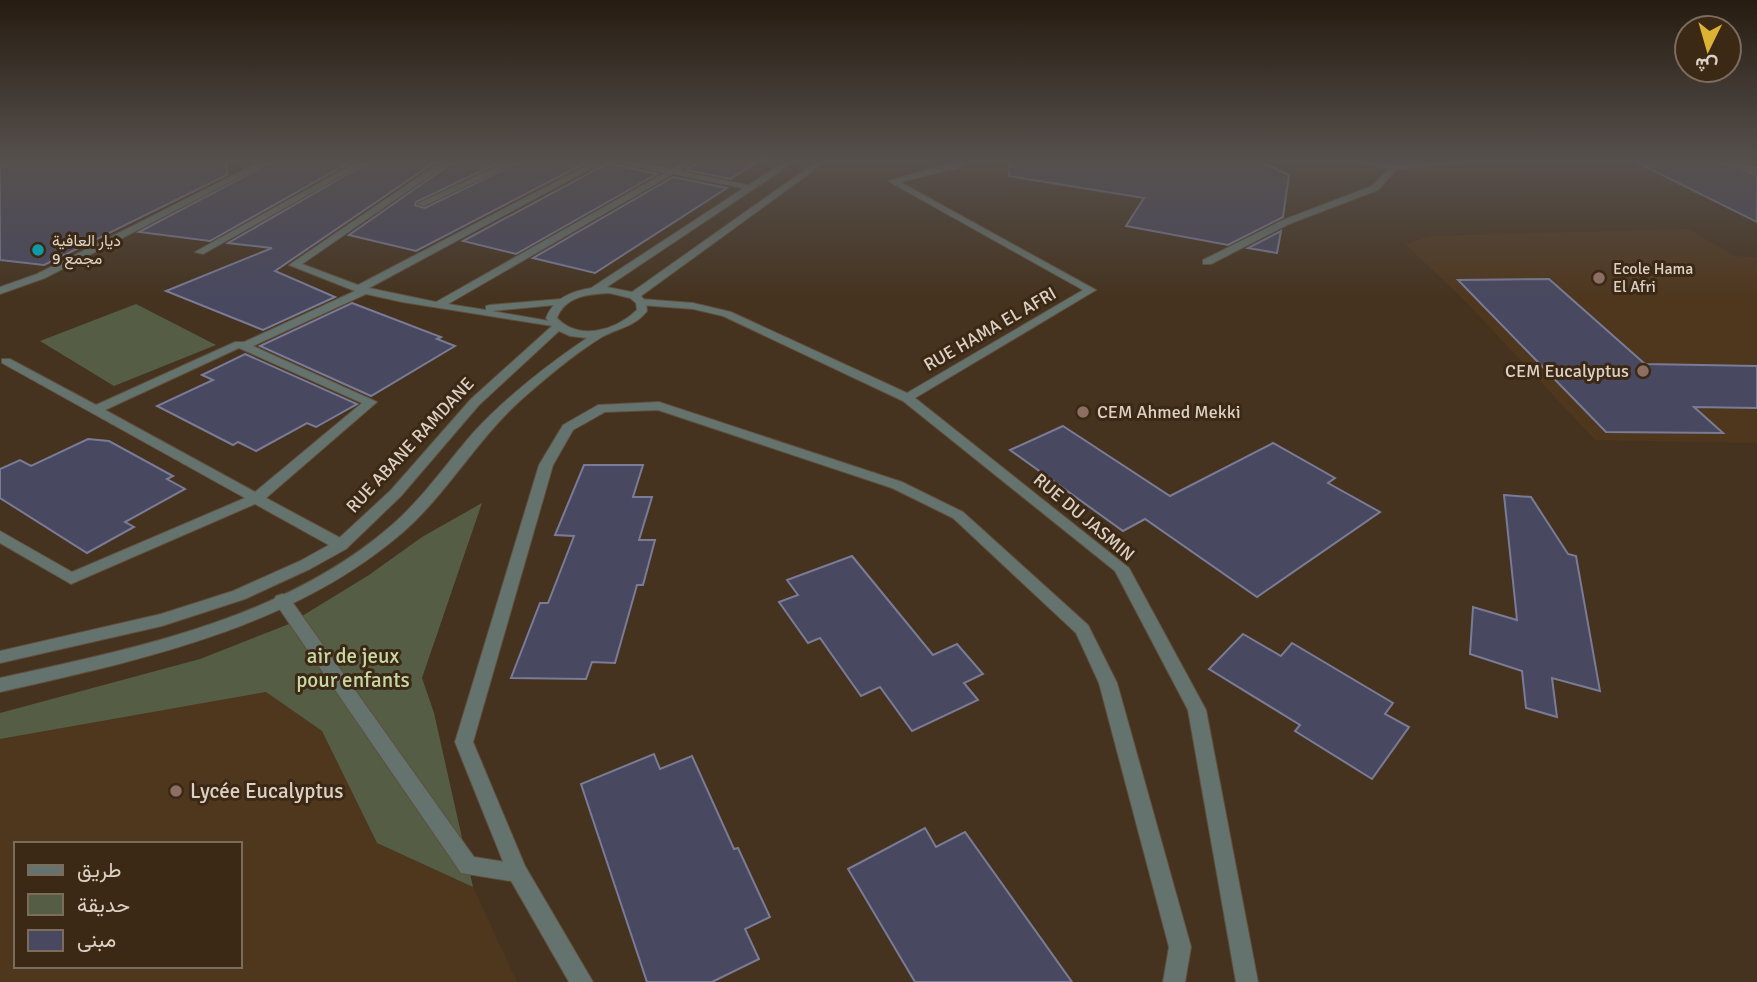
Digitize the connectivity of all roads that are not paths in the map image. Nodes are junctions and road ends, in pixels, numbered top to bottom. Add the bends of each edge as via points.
1 (178, 206) edge
2 (284, 206) edge
3 (381, 206) edge
4 (519, 206) edge
5 (612, 206) edge
6 (723, 206) edge
7 (762, 206) edge
8 (937, 206) edge
9 (1328, 206) edge
10 (201, 252) dead end
11 (1207, 262) dead end
12 (362, 290) junction
13 (0, 291) edge
14 (594, 291) junction
15 (637, 299) junction
16 (561, 302) junction
17 (440, 304) junction
18 (468, 309) junction
19 (556, 326) junction
20 (601, 332) junction
21 (244, 346) junction
22 (6, 361) dead end
23 (907, 398) junction
24 (96, 410) junction
25 (257, 498) junction
26 (0, 536) edge
27 (341, 545) junction
28 (282, 600) junction
29 (0, 657) edge
30 (0, 685) edge
31 (517, 872) junction
32 (582, 982) edge
33 (1174, 982) edge
34 (1247, 982) edge

1 - 13 street via 41,276
2 - 10 street
3 - 12 street via 294,265
4 - 12 street
5 - 17 street
6 - 14 street
7 - 15 street
8 - 23 street, RUE HAMA EL AFRI via 1091,290
9 - 11 street
12 - 17 street
12 - 21 street
14 - 15 street, RUE DU JASMIN via 609,290
14 - 16 street
15 - 20 street via 642,311 635,320
15 - 23 street, RUE DU JASMIN via 727,314
16 - 18 street
16 - 19 street via 551,318
17 - 18 street
18 - 19 street
19 - 20 street via 576,333
19 - 27 street, RUE ABANE RAMDANE via 475,401 396,493
20 - 28 street via 491,422 397,530
21 - 24 street via 239,344
21 - 25 street via 371,402
22 - 24 street
23 - 34 street, RUE DU JASMIN via 1122,568 1197,710
24 - 25 street
25 - 26 street via 71,579
25 - 27 street
27 - 29 street, RUE ABANE RAMDANE via 239,595 162,620
28 - 30 street via 192,638
28 - 31 street via 468,866
31 - 32 street
31 - 33 street via 464,742 546,465 568,428 602,408 659,407 897,485 958,515 1082,629 1108,683 1180,947

